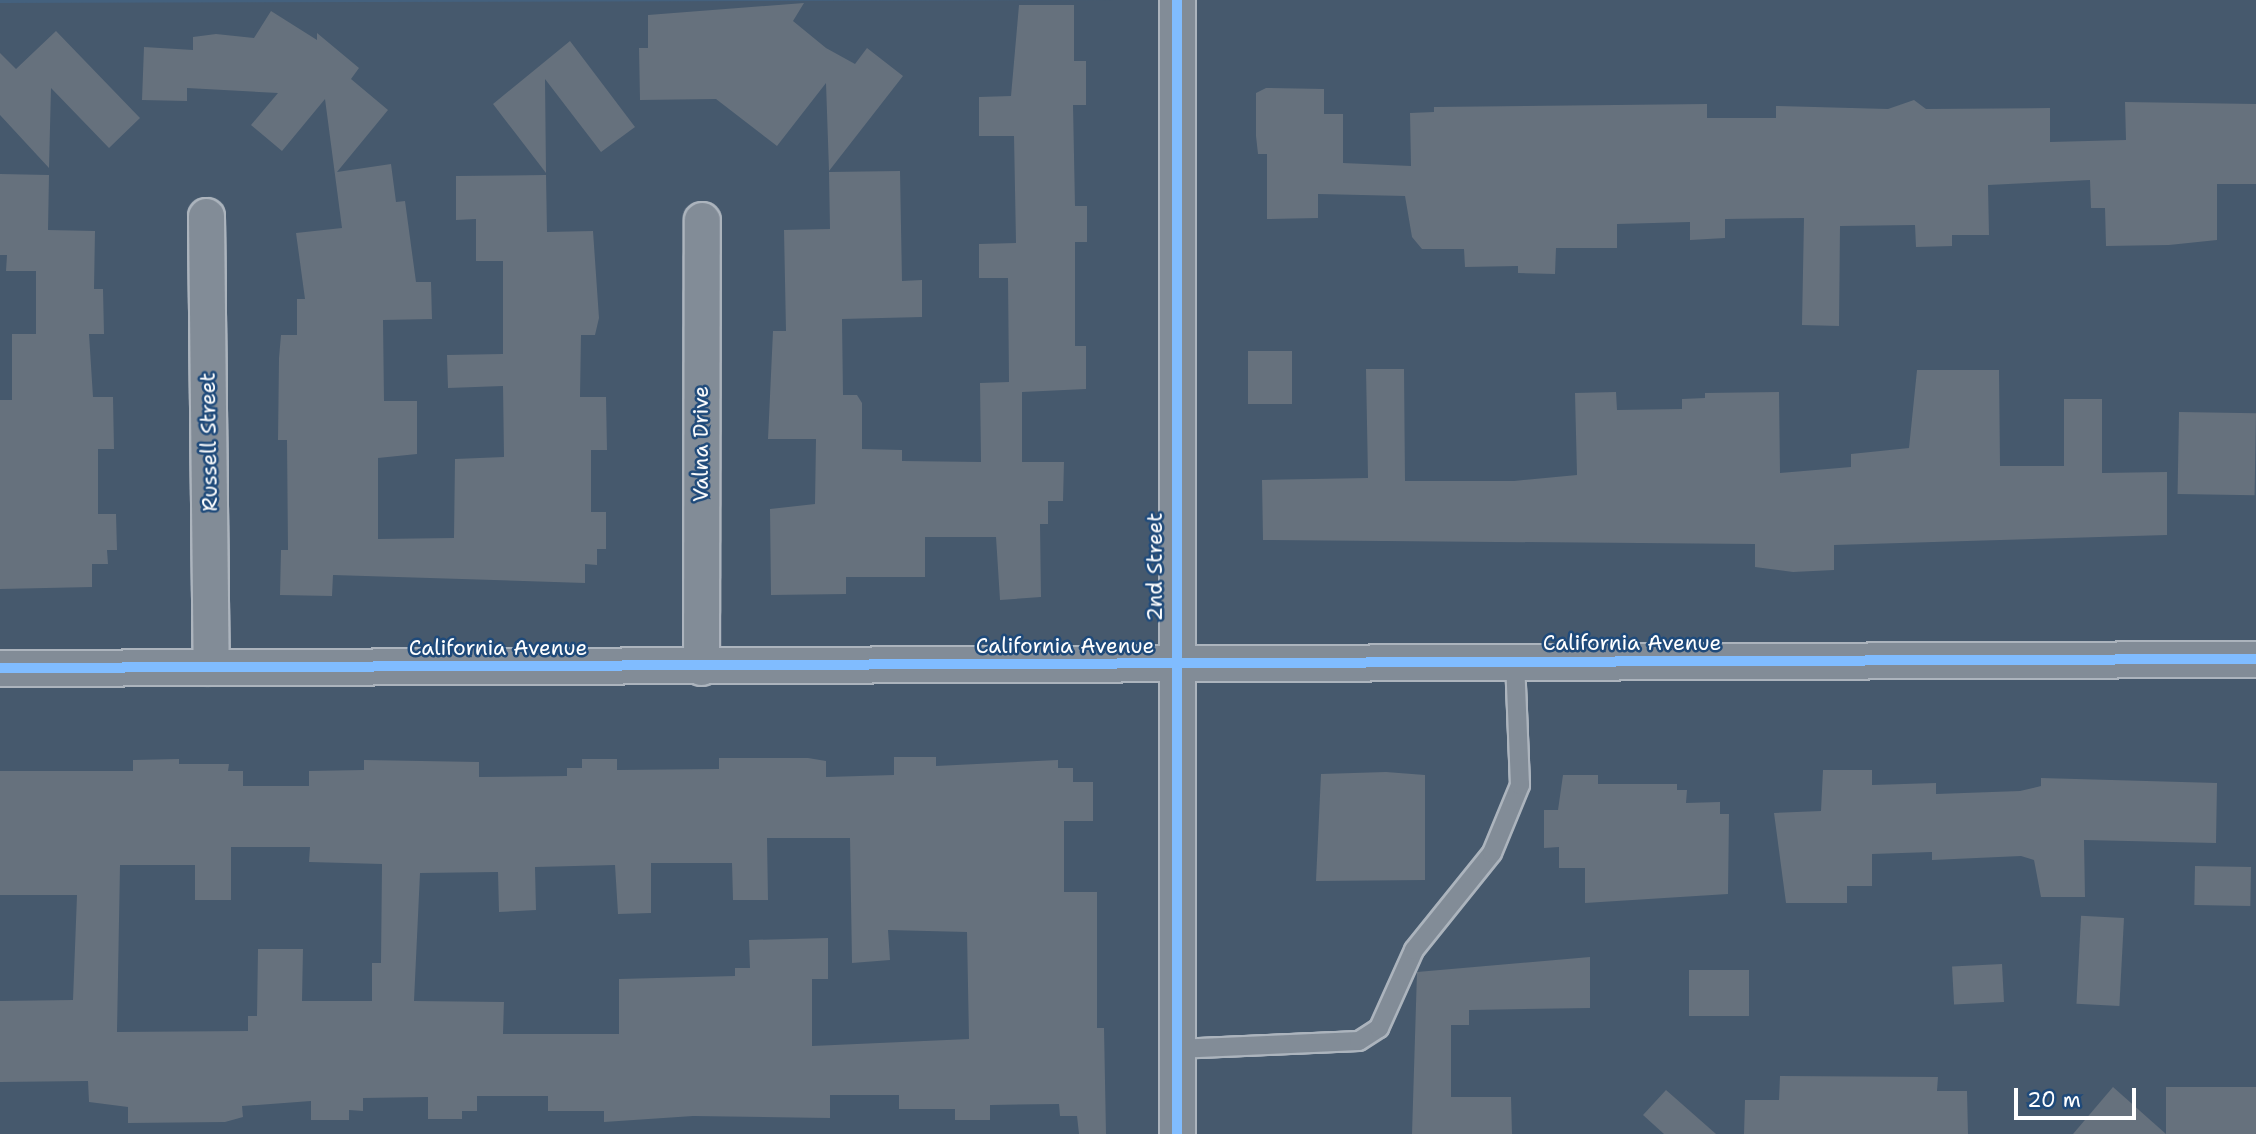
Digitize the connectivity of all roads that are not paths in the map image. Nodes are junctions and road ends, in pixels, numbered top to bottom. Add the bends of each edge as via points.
1 (1177, 0) edge
2 (206, 216) dead end
3 (702, 220) dead end
4 (2256, 659) edge
5 (1515, 663) junction
6 (1173, 664) junction
7 (211, 667) junction
8 (701, 667) junction
9 (0, 668) edge
10 (1176, 1049) junction
11 (1177, 1134) edge

1 - 6 street, 2nd Street
2 - 7 street, Russell Street
3 - 8 street, Valna Drive
4 - 5 street, California Avenue
5 - 6 street, California Avenue
5 - 10 lane via 1520,785 1492,853 1414,950 1379,1028 1359,1041
6 - 8 street, California Avenue
6 - 10 street, 2nd Street
7 - 8 street, California Avenue
7 - 9 street, California Avenue
10 - 11 street, 2nd Street

